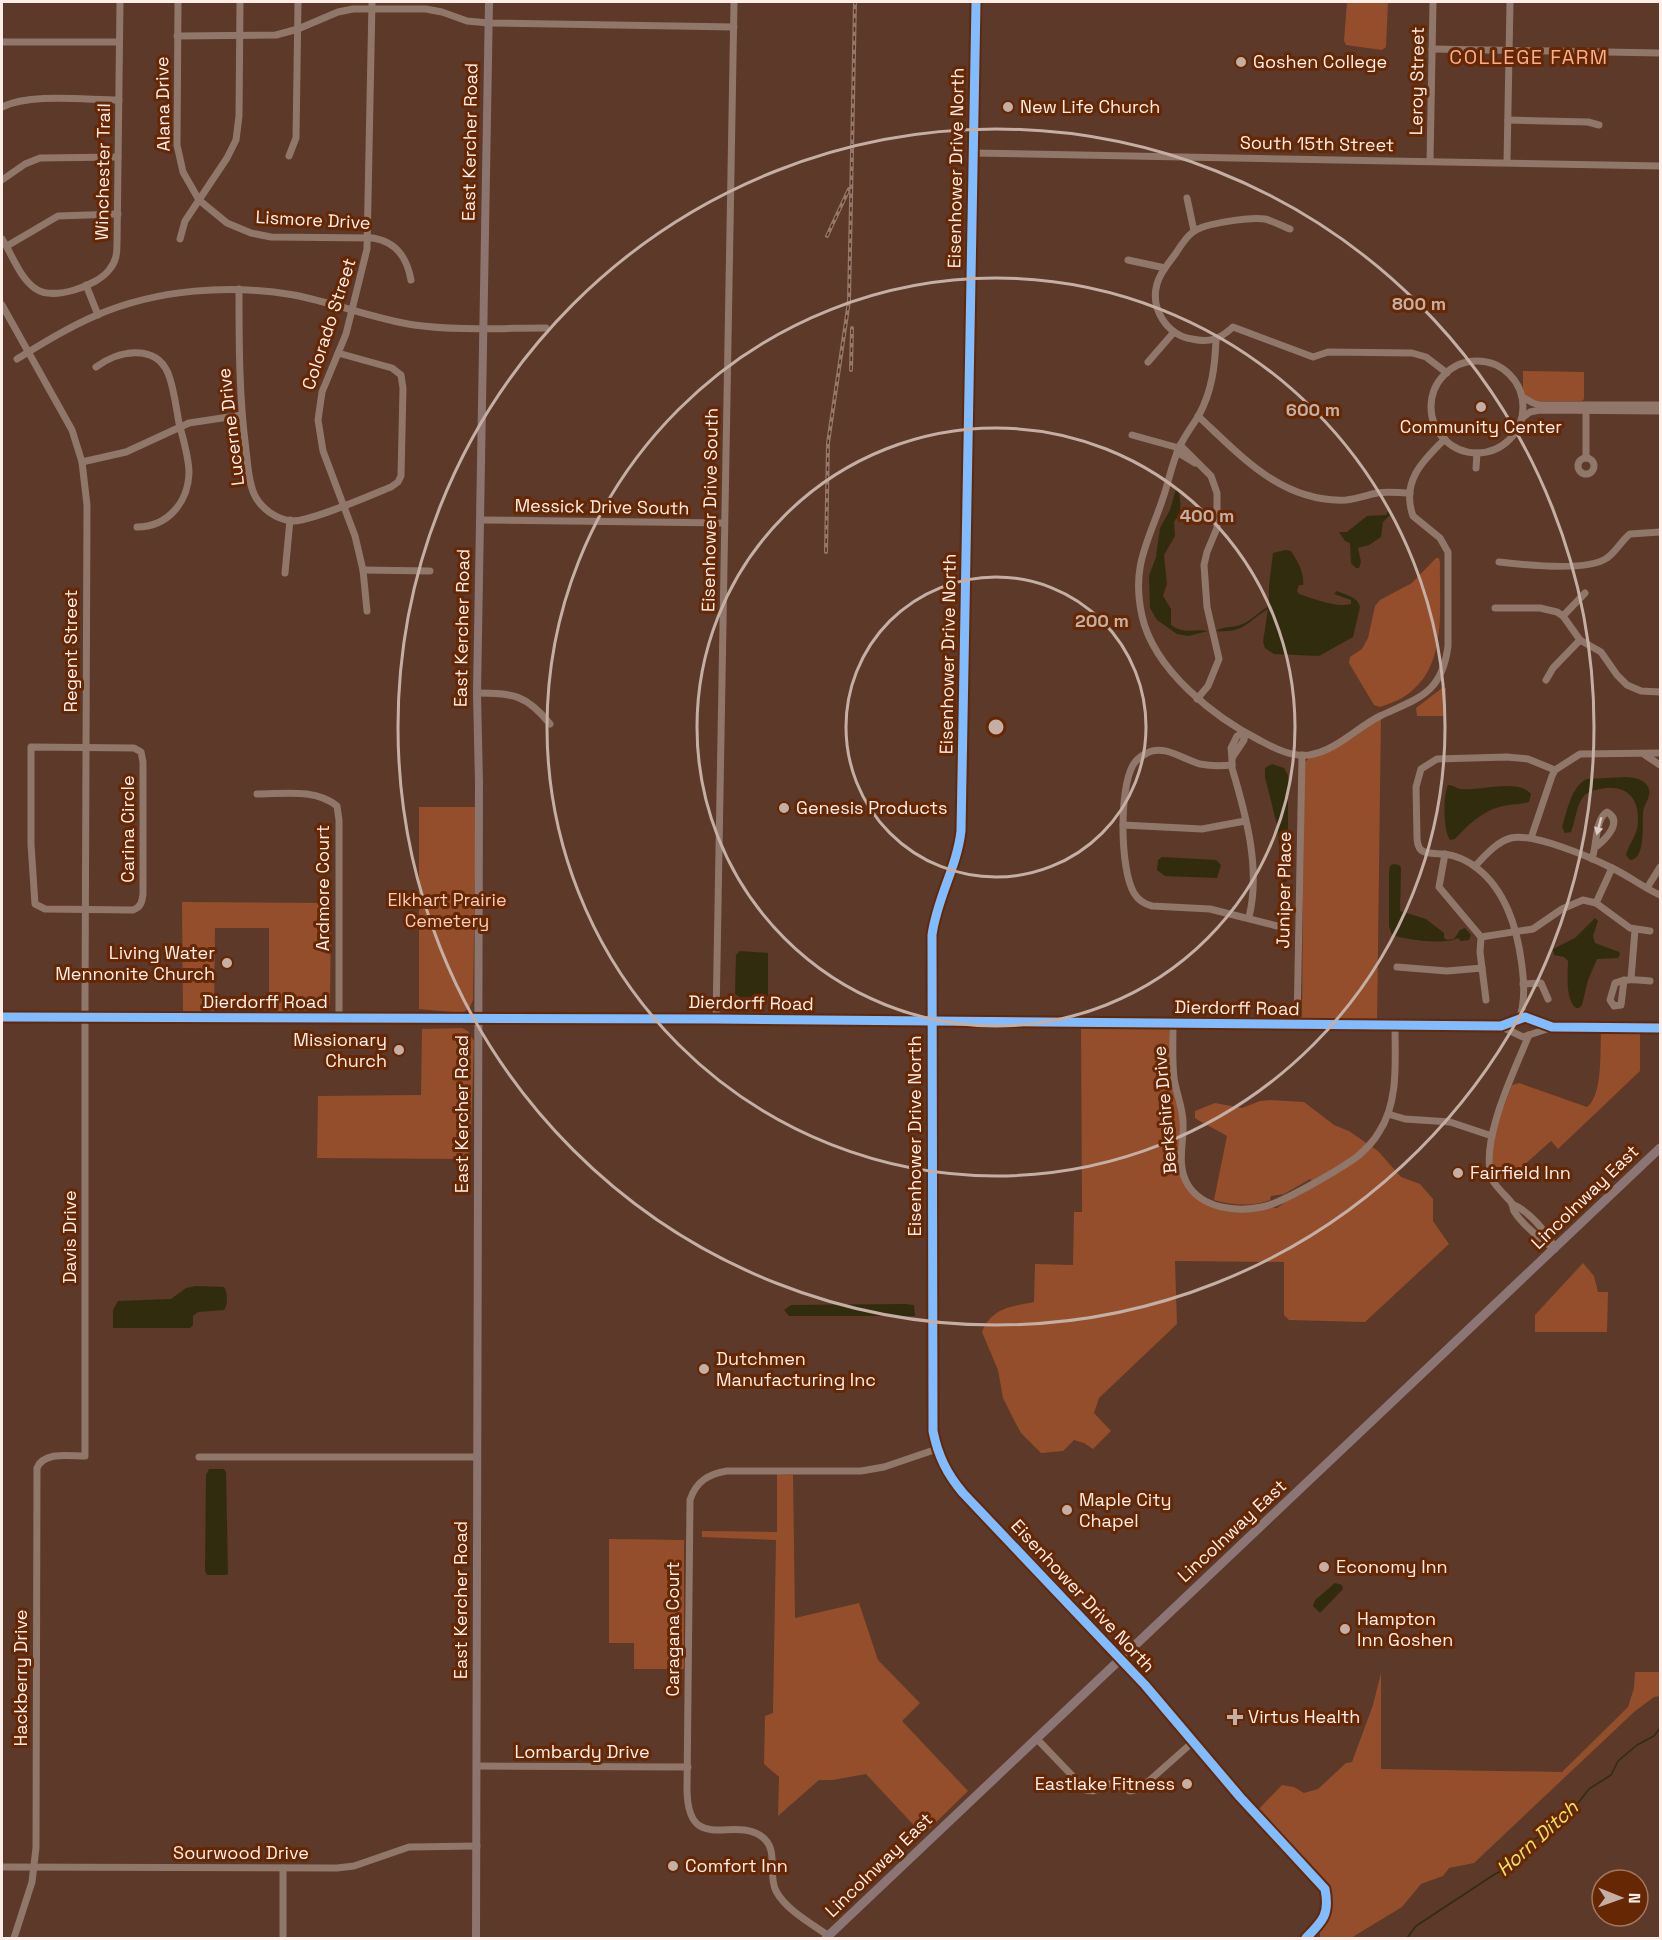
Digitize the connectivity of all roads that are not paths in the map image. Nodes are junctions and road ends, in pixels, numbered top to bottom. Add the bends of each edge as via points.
1 (120, 2) edge
2 (178, 2) edge
3 (240, 2) edge
4 (298, 2) edge
5 (489, 2) edge
6 (734, 2) edge
7 (976, 2) edge
8 (1433, 2) edge
9 (1510, 2) edge
10 (372, 5) edge
11 (489, 23) junction
12 (734, 27) junction
13 (298, 29) junction
14 (177, 36) junction
15 (240, 37) junction
16 (2, 42) edge
17 (119, 42) junction
18 (1432, 49) junction
19 (1509, 49) junction
20 (1660, 53) edge
21 (119, 100) junction
22 (2, 107) edge
23 (1508, 120) junction
24 (1599, 125) dead end
25 (972, 153) junction
26 (289, 156) dead end
27 (118, 157) junction
28 (1431, 161) junction
29 (1507, 162) junction
30 (1660, 166) edge
31 (2, 180) edge
32 (1187, 198) dead end
33 (199, 200) junction
34 (118, 214) junction
35 (1290, 229) dead end
36 (1194, 231) junction
37 (368, 238) junction
38 (2, 239) edge
39 (180, 239) dead end
40 (7, 246) junction
41 (1128, 260) dead end
42 (1165, 268) junction
43 (411, 280) dead end
44 (86, 285) junction
45 (240, 290) junction
46 (2, 305) edge
47 (353, 310) junction
48 (98, 315) junction
49 (483, 328) junction
50 (546, 328) dead end
51 (1174, 332) junction
52 (1216, 340) junction
53 (29, 351) junction
54 (338, 353) junction
55 (16, 358) dead end
56 (1148, 362) dead end
57 (96, 367) dead end
58 (1447, 373) junction
59 (1522, 397) junction
60 (1660, 405) edge
61 (1586, 408) junction
62 (1660, 411) edge
63 (242, 415) junction
64 (1198, 416) junction
65 (1522, 418) junction
66 (180, 425) junction
67 (1132, 435) dead end
68 (1445, 439) junction
69 (1179, 448) junction
70 (1477, 453) junction
71 (1586, 458) dead end
72 (82, 462) junction
73 (1476, 468) dead end
74 (1410, 493) junction
75 (345, 505) junction
76 (290, 520) junction
77 (480, 520) junction
78 (724, 523) junction
79 (137, 527) dead end
80 (1660, 532) edge
81 (1499, 562) dead end
82 (363, 570) junction
83 (430, 571) dead end
84 (285, 573) dead end
85 (1585, 592) dead end
86 (1495, 608) dead end
87 (367, 611) dead end
88 (1563, 616) junction
89 (1580, 640) junction
90 (1546, 680) dead end
91 (1660, 692) edge
92 (477, 693) junction
93 (1196, 697) junction
94 (550, 724) dead end
95 (1245, 733) junction
96 (87, 748) junction
97 (1660, 753) edge
98 (1642, 754) junction
99 (1302, 755) junction
100 (1232, 761) junction
101 (1660, 765) edge
102 (1555, 770) junction
103 (257, 794) dead end
104 (1245, 821) junction
105 (1123, 825) junction
106 (1531, 838) junction
107 (1597, 846) dead end
108 (1445, 854) junction
109 (1592, 859) junction
110 (1475, 866) junction
111 (1660, 867) edge
112 (1612, 868) junction
113 (1647, 888) junction
114 (1660, 895) edge
115 (1596, 903) junction
116 (86, 910) junction
117 (1249, 918) junction
118 (1277, 926) dead end
119 (1635, 930) junction
120 (1650, 931) dead end
121 (1515, 933) junction
122 (1481, 937) junction
123 (1397, 967) dead end
124 (1482, 968) junction
125 (1650, 981) dead end
126 (1523, 984) junction
127 (1548, 999) dead end
128 (1486, 1000) dead end
129 (1524, 1000) junction
130 (2, 1017) edge
131 (85, 1018) junction
132 (339, 1018) junction
133 (479, 1019) junction
134 (716, 1019) junction
135 (1530, 1019) junction
136 (1518, 1020) junction
137 (931, 1022) junction
138 (1173, 1024) junction
139 (1297, 1025) junction
140 (1395, 1026) junction
141 (1501, 1026) junction
142 (1552, 1027) junction
143 (1660, 1028) edge
144 (1517, 1034) junction
145 (1530, 1034) junction
146 (1520, 1054) junction
147 (1388, 1114) junction
148 (1492, 1136) junction
149 (1660, 1148) edge
150 (1656, 1155) edge
151 (1555, 1249) junction
152 (937, 1449) junction
153 (85, 1456) joint
154 (199, 1457) dead end
155 (477, 1457) junction
156 (1120, 1659) junction
157 (1036, 1738) junction
158 (1194, 1741) junction
159 (477, 1767) junction
160 (688, 1767) junction
161 (477, 1846) junction
162 (2, 1867) edge
163 (35, 1867) junction
164 (283, 1868) junction
165 (828, 1937) edge
166 (14, 1938) edge
167 (283, 1938) edge
168 (476, 1938) edge
169 (1306, 1938) edge

1 - 17 street, Winchester Trail
2 - 14 street, Alana Drive
3 - 15 street
4 - 13 street
5 - 11 main road, East Kercher Road
6 - 12 street, Eisenhower Drive South
7 - 25 street, Eisenhower Drive North
8 - 18 street, Leroy Street
9 - 19 street
10 - 11 street via 426,9
10 - 13 street via 338,12
10 - 37 street, Colorado Street
11 - 12 street
11 - 49 main road, East Kercher Road
12 - 78 street, Eisenhower Drive South
13 - 15 street
13 - 26 street via 296,138
14 - 15 street
14 - 33 street, Alana Drive via 177,146 183,172
15 - 33 street via 236,140
16 - 17 street
17 - 21 street, Winchester Trail
18 - 19 street
18 - 28 street, Leroy Street
19 - 20 street
19 - 23 street
21 - 22 street via 34,99
21 - 27 street, Winchester Trail
23 - 24 street
23 - 29 street
25 - 28 street, South 15th Street
25 - 137 street, Eisenhower Drive North via 962,831 957,858 934,920
27 - 31 street via 40,158
27 - 34 street, Winchester Trail
28 - 29 street, South 15th Street
29 - 30 street, South 15th Street
32 - 36 street
33 - 37 street, Lismore Drive via 227,223 251,233 271,237
33 - 39 street via 185,221
34 - 40 street via 58,216
34 - 44 street, Winchester Trail via 114,262 106,274
35 - 36 street via 1253,219
36 - 42 street
37 - 43 street, Lismore Drive via 396,248 408,264
37 - 47 street, Colorado Street
38 - 40 street, Winchester Trail
40 - 44 street, Winchester Trail via 35,289 55,294
41 - 42 street
42 - 51 street via 1157,283 1156,303 1161,317
44 - 48 street
45 - 47 street via 293,295
45 - 48 street via 172,294
45 - 63 street, Lucerne Drive via 238,357
46 - 53 street, Regent Street
47 - 49 street via 411,324
47 - 54 street, Colorado Street
48 - 53 street
49 - 50 street
49 - 77 main road, East Kercher Road
51 - 52 street via 1193,340
51 - 56 street
52 - 58 street via 1233,327 1313,357 1328,352 1412,353 1426,357
52 - 64 street via 1211,385
53 - 55 street
53 - 72 street, Regent Street via 72,430
54 - 75 street, Colorado Street via 322,392 318,420 323,451
54 - 75 street via 392,368 401,375 403,384 400,479 392,487
57 - 66 street via 107,358 132,353 147,354 157,360 168,374
58 - 59 street via 1464,364 1489,363 1511,376
58 - 68 street via 1432,402 1435,423
59 - 61 street via 1537,404
59 - 65 street
60 - 61 street
61 - 62 street
61 - 65 street via 1537,410
61 - 71 street
63 - 66 street
63 - 76 street, Lucerne Drive via 254,494 267,510
64 - 69 street
64 - 74 street via 1256,471 1292,491 1339,500 1382,492
65 - 70 street via 1508,441 1492,451
66 - 72 street via 126,452
66 - 79 street via 189,472 185,494 167,518 152,527
67 - 69 street
68 - 70 street via 1460,449
68 - 74 street via 1418,466
69 - 93 street via 1143,552 1139,594 1154,648
69 - 93 street via 1196,458 1207,472 1215,483 1217,499 1217,528 1204,565 1206,597 1219,659 1211,680
70 - 73 street
72 - 96 street, Regent Street via 87,505
74 - 99 street via 1413,516 1440,538 1448,552 1448,646 1444,666 1430,689 1415,701 1327,749
75 - 76 street
75 - 82 street, Colorado Street
76 - 84 street
77 - 78 street, Messick Drive South
77 - 92 main road, East Kercher Road
78 - 134 street, Eisenhower Drive South
80 - 81 street via 1630,534 1608,557 1593,564
82 - 83 street
82 - 87 street, Colorado Street
85 - 88 street
86 - 88 street via 1546,609
88 - 89 street
89 - 90 street
89 - 91 street via 1601,652 1631,688
92 - 94 street via 521,698
92 - 133 main road, East Kercher Road
93 - 95 street
95 - 99 street via 1279,750
95 - 100 street via 1237,736 1231,748
96 - 116 street, Regent Street
96 - 116 street, Carina Circle via 134,748 141,752 143,872 138,908
96 - 116 street via 31,747 30,802 35,904 45,909
97 - 98 street
98 - 101 street
98 - 102 street via 1580,754
99 - 139 street, Juniper Place
100 - 104 street
100 - 105 street via 1206,765 1163,750 1143,755 1130,774
102 - 106 street
102 - 108 street via 1516,757 1437,759 1428,763 1421,769 1416,787 1418,845 1427,853
103 - 132 street, Ardmore Court via 314,794 337,806
104 - 105 street via 1202,830
104 - 117 street via 1253,867
105 - 117 street via 1127,871 1139,900 1156,907 1204,908
106 - 109 street
106 - 110 street via 1502,842
107 - 109 street
108 - 110 street
108 - 122 street via 1439,887
109 - 112 street
110 - 121 street via 1502,898
111 - 113 street
112 - 113 street
112 - 115 street
113 - 114 street
115 - 119 street
115 - 121 street via 1583,900 1533,929
116 - 131 street, Regent Street
117 - 118 street
119 - 120 street
119 - 125 street via 1627,980
121 - 122 street
121 - 126 street
122 - 124 street
123 - 124 street via 1447,971
124 - 128 street
126 - 127 street via 1541,983
126 - 129 street
129 - 135 street
129 - 136 street
130 - 131 street, Dierdorff Road
131 - 132 street, Dierdorff Road
131 - 153 street, Davis Drive
132 - 133 street, Dierdorff Road
133 - 134 street, Dierdorff Road
133 - 155 main road, East Kercher Road
134 - 137 street, Dierdorff Road
135 - 136 street, Dierdorff Road
135 - 142 street, Dierdorff Road
135 - 145 street via 1534,1025
136 - 141 street, Dierdorff Road
136 - 144 street
137 - 138 street, Dierdorff Road
137 - 152 street, Eisenhower Drive North via 932,1405
138 - 139 street, Dierdorff Road
138 - 147 street, Berkshire Drive via 1173,1070 1183,1123 1183,1174 1188,1186 1216,1206 1246,1208 1276,1203 1358,1155 1379,1132
139 - 140 street, Dierdorff Road
140 - 141 street, Dierdorff Road
140 - 147 street, Berkshire Drive via 1395,1075
141 - 144 street, Dierdorff Road
142 - 143 street, Dierdorff Road
142 - 145 street, Dierdorff Road
144 - 145 street, Dierdorff Road
144 - 146 street
145 - 146 street
146 - 148 street
147 - 148 street via 1450,1122
148 - 151 street via 1490,1170 1498,1189 1515,1212
149 - 150 highway, Lincolnway East
150 - 151 highway, Lincolnway East
151 - 156 highway, Lincolnway East
152 - 156 street, Eisenhower Drive North via 948,1474 963,1493
152 - 160 street, Caragana Court via 872,1470 728,1471 709,1475 696,1485 689,1509
153 - 163 street, Hackberry Drive via 45,1458 36,1473
154 - 155 street
155 - 159 main road, East Kercher Road
156 - 157 highway, Lincolnway East
156 - 158 street, Eisenhower Drive North
157 - 158 street via 1086,1790 1093,1791 1112,1783 1130,1791 1141,1788
157 - 165 highway, Lincolnway East
158 - 169 street, Eisenhower Drive North via 1324,1889 1326,1913
159 - 160 street, Lombardy Drive
159 - 161 main road, East Kercher Road
160 - 165 street, Caragana Court via 688,1807 694,1821 712,1830 749,1831 761,1836 771,1849 772,1879 778,1894
161 - 164 street, Sourwood Drive via 410,1847 347,1867
161 - 168 main road, East Kercher Road
162 - 163 street, Sourwood Drive
163 - 164 street, Sourwood Drive
163 - 166 street, Hackberry Drive
164 - 167 street

